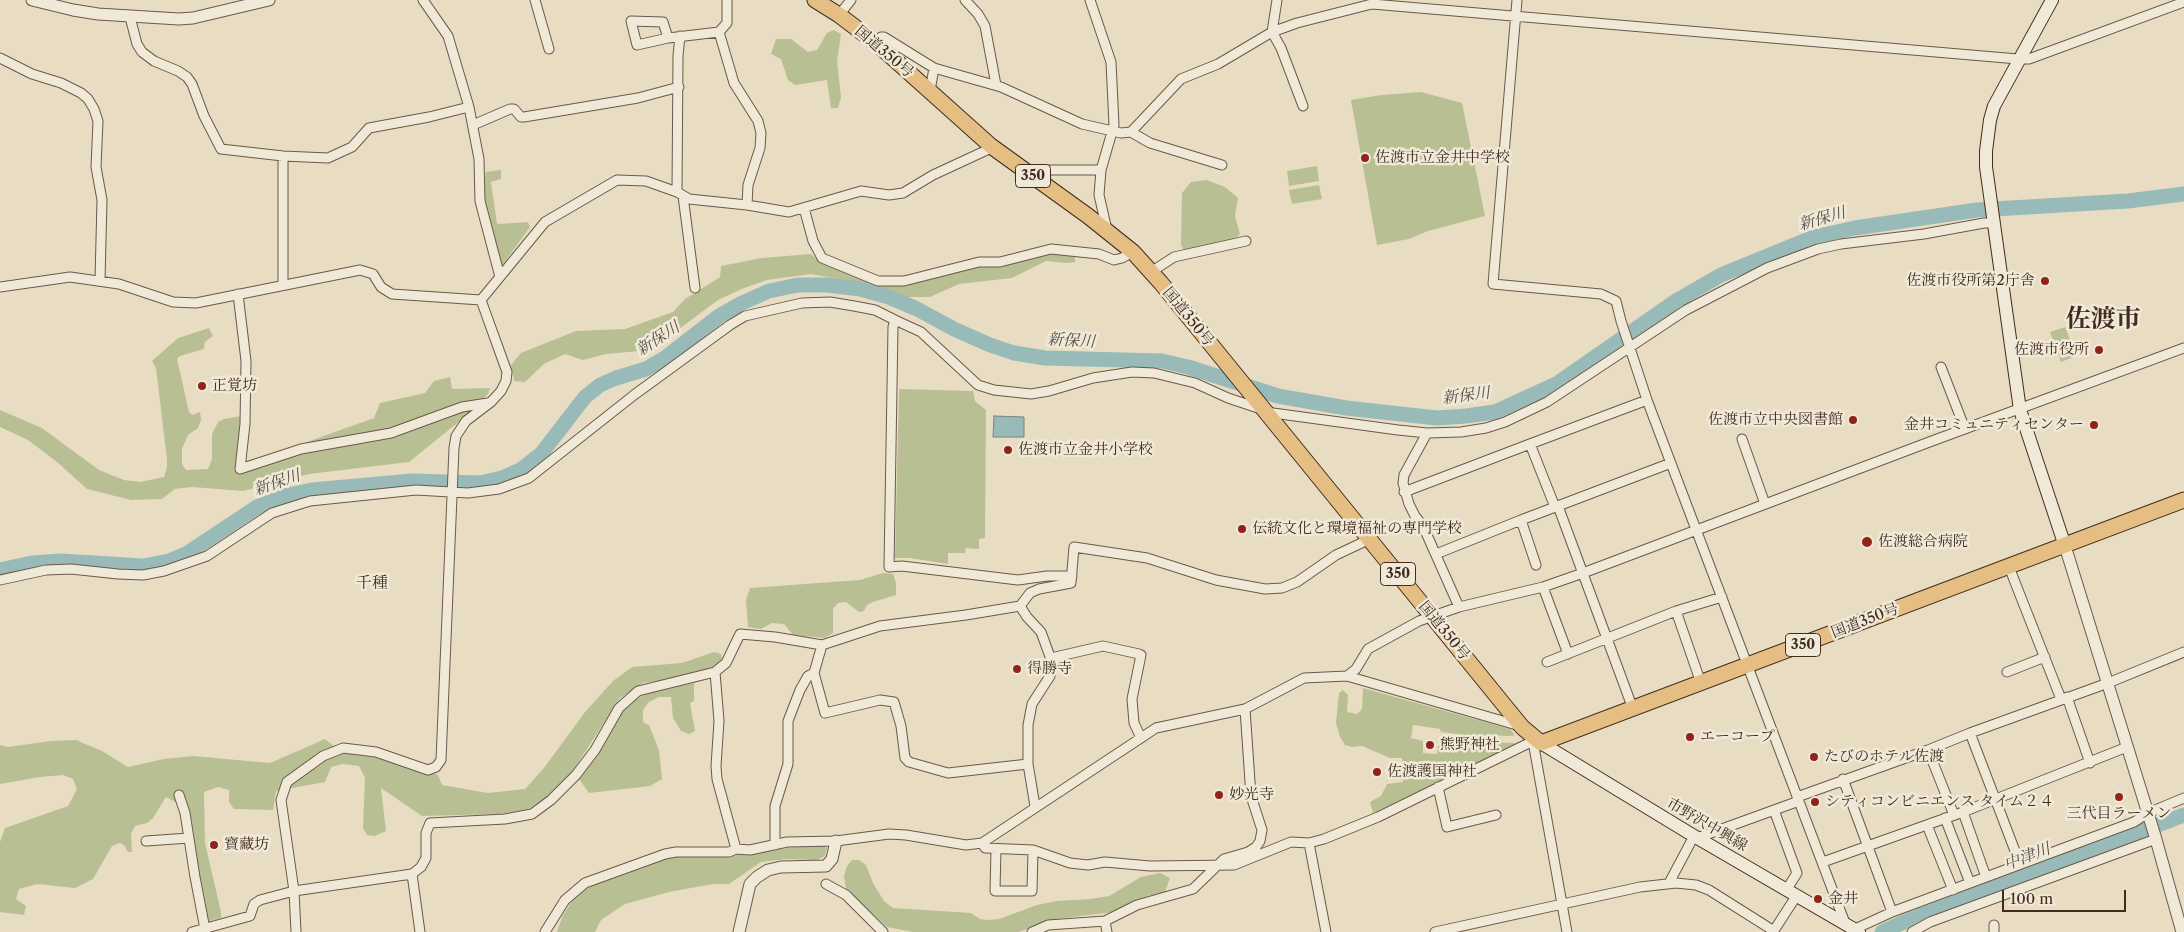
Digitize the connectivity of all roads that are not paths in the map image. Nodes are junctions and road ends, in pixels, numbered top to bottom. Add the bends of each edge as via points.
1 (32, 0) edge
2 (269, 0) edge
3 (535, 0) edge
4 (728, 0) edge
5 (815, 0) edge
6 (852, 0) edge
7 (965, 0) edge
8 (1090, 0) edge
9 (1277, 0) edge
10 (1517, 0) edge
11 (2052, 0) edge
12 (427, 1) edge
13 (2184, 2) edge
14 (839, 15) junction
15 (1516, 16) junction
16 (130, 17) junction
17 (719, 32) junction
18 (1272, 32) junction
19 (680, 36) junction
20 (668, 38) dead end
21 (876, 43) junction
22 (549, 49) dead end
23 (0, 58) edge
24 (2018, 59) junction
25 (934, 68) junction
26 (931, 85) dead end
27 (996, 85) junction
28 (679, 87) junction
29 (1303, 106) dead end
30 (470, 107) junction
31 (473, 124) junction
32 (1113, 132) junction
33 (1131, 132) junction
34 (991, 146) junction
35 (283, 156) junction
36 (1222, 165) dead end
37 (1101, 170) junction
38 (1032, 175) junction
39 (680, 194) junction
40 (747, 205) junction
41 (804, 208) junction
42 (1994, 224) junction
43 (1107, 230) junction
44 (1246, 240) dead end
45 (1133, 252) junction
46 (1151, 272) junction
47 (500, 277) junction
48 (100, 280) junction
49 (283, 284) junction
50 (0, 287) edge
51 (695, 288) dead end
52 (238, 294) junction
53 (481, 300) junction
54 (895, 320) junction
55 (1629, 348) junction
56 (2184, 348) edge
57 (1941, 367) dead end
58 (1648, 400) junction
59 (491, 402) junction
60 (1261, 407) junction
61 (2020, 410) junction
62 (1965, 429) junction
63 (1427, 432) junction
64 (1742, 439) dead end
65 (1530, 444) junction
66 (1671, 463) junction
67 (1404, 492) junction
68 (451, 493) junction
69 (2184, 500) edge
70 (1765, 504) junction
71 (1556, 507) junction
72 (1521, 520) junction
73 (1696, 530) junction
74 (1370, 539) junction
75 (2065, 546) junction
76 (1436, 554) junction
77 (1536, 565) dead end
78 (2009, 567) junction
79 (1583, 573) junction
80 (1072, 576) junction
81 (0, 580) edge
82 (1543, 587) junction
83 (1722, 597) junction
84 (1020, 606) junction
85 (1459, 607) junction
86 (1676, 612) junction
87 (1432, 617) junction
88 (1607, 638) junction
89 (822, 645) junction
90 (2184, 652) edge
91 (1568, 654) junction
92 (2045, 657) junction
93 (1051, 658) junction
94 (1547, 662) dead end
95 (1747, 666) junction
96 (715, 672) junction
97 (814, 672) junction
98 (2007, 672) dead end
99 (1348, 676) junction
100 (1702, 683) junction
101 (2108, 683) junction
102 (2064, 698) junction
103 (1634, 708) junction
104 (1245, 709) junction
105 (1522, 727) junction
106 (1970, 733) junction
107 (1141, 738) junction
108 (1541, 743) junction
109 (2127, 748) junction
110 (1928, 750) junction
111 (2090, 763) junction
112 (1028, 764) junction
113 (1843, 779) junction
114 (1438, 787) junction
115 (179, 795) dead end
116 (2184, 798) edge
117 (1798, 799) junction
118 (1996, 799) junction
119 (1035, 806) junction
120 (1774, 810) junction
121 (1964, 812) junction
122 (1496, 815) dead end
123 (2148, 815) junction
124 (1950, 816) junction
125 (1927, 825) junction
126 (1696, 837) junction
127 (189, 838) junction
128 (2155, 838) junction
129 (146, 841) dead end
130 (836, 841) junction
131 (982, 843) junction
132 (1309, 843) junction
133 (775, 844) junction
134 (1868, 846) junction
135 (736, 849) junction
136 (996, 849) junction
137 (1033, 850) junction
138 (1823, 862) junction
139 (2020, 864) junction
140 (1218, 866) junction
141 (412, 874) junction
142 (1986, 877) junction
143 (1669, 883) junction
144 (1970, 883) junction
145 (826, 884) dead end
146 (1953, 890) junction
147 (294, 891) junction
148 (1792, 892) junction
149 (1564, 905) junction
150 (1892, 912) junction
151 (1105, 921) junction
152 (1472, 928) edge
153 (1853, 928) edge
154 (205, 929) junction
155 (1774, 931) edge
156 (192, 932) edge
157 (296, 932) edge
158 (420, 932) edge
159 (544, 932) edge
160 (740, 932) edge
161 (883, 932) edge
162 (1032, 932) edge
163 (1107, 932) edge
164 (1326, 932) edge
165 (1435, 932) edge
166 (1567, 932) edge
167 (1912, 932) edge
168 (2182, 932) edge

1 - 16 street via 73,10
2 - 16 street via 193,18
3 - 22 street
4 - 17 street via 727,24
5 - 14 highway, 国道350号 / 350
6 - 14 street
7 - 27 street via 985,26
8 - 32 street via 1111,62
9 - 18 street
10 - 15 street
11 - 24 main road
12 - 30 street via 448,36
13 - 24 street via 2029,59
14 - 21 highway, 国道350号 / 350
15 - 18 street via 1372,4
15 - 24 street
15 - 55 street via 1492,284 1601,294 1616,301
16 - 35 street via 142,52 178,71 192,84 221,149
17 - 19 street
17 - 40 street via 734,83 758,121 761,133 760,148 748,186
18 - 29 street
18 - 33 street via 1218,64 1181,78
19 - 20 street
19 - 28 street
21 - 25 street via 884,36
21 - 34 highway, 国道350号 / 350
23 - 48 street via 81,93 94,109 98,121 96,167 102,200
24 - 42 main road via 1990,120 1986,151
25 - 26 street
25 - 27 street
27 - 32 street via 1082,124
28 - 31 street via 638,98 524,117 510,109
28 - 39 street
30 - 31 street
30 - 35 street via 369,128 352,147 328,158
31 - 47 street via 479,159 480,201
32 - 33 street
32 - 37 street
33 - 36 street via 1150,143
34 - 38 highway, 国道350号 / 350
34 - 41 street via 903,192 889,195 861,191
35 - 49 street
37 - 38 street via 1041,170
37 - 43 street via 1099,195
38 - 43 highway, 国道350号 / 350
39 - 40 street via 689,200
39 - 47 street via 646,181 617,180 546,222
39 - 51 street
40 - 41 street via 789,212
41 - 45 street via 813,241 822,258 878,281 904,281 979,262 1000,262 1051,249 1099,254 1114,260
42 - 55 street via 1841,244 1818,250 1767,268 1717,292
42 - 61 main road
43 - 45 highway, 国道350号 / 350
44 - 46 street via 1174,258
45 - 46 highway, 国道350号 / 350
46 - 60 highway, 国道350号 / 350
47 - 53 street
48 - 50 street via 70,277
48 - 52 street via 173,302 208,301
49 - 52 street
49 - 53 street via 360,270 373,274 381,287 392,294
52 - 59 street via 246,361 240,469 301,449 391,432 462,407
53 - 59 street via 507,372 501,391
54 - 60 street via 921,332 978,384 994,390 1031,394 1093,378 1132,372 1154,373 1195,383 1228,398
54 - 68 street via 874,310 830,302 802,303 745,316 634,395 528,478 499,489
54 - 80 street via 889,567 1018,580
55 - 58 street
55 - 63 street via 1523,414 1486,428
56 - 61 street
57 - 62 street
58 - 65 street
58 - 66 street
59 - 68 street via 466,421 456,436
60 - 63 street
60 - 74 highway, 国道350号 / 350
61 - 62 street
61 - 75 main road
62 - 70 street
63 - 67 street via 1404,474
64 - 70 street
65 - 67 street
65 - 71 street
66 - 71 street
66 - 73 street
67 - 76 street
68 - 81 street via 416,490 297,504 272,512 207,556 164,571 135,575 46,570
68 - 147 street via 442,760 428,770 376,752 343,748 323,756 294,776 283,789 281,800
69 - 75 highway, 国道350号 / 350
70 - 73 street
71 - 72 street
71 - 79 street
72 - 76 street
72 - 77 street
73 - 79 street
73 - 83 street
74 - 80 street via 1336,555 1297,582 1273,589 1216,580 1146,558 1074,547
74 - 87 highway, 国道350号 / 350
75 - 78 highway, 国道350号 / 350
75 - 101 street
76 - 85 street
78 - 92 street
78 - 95 highway, 国道350号 / 350
79 - 82 street
79 - 88 street
80 - 84 street via 1071,583 1030,593
82 - 85 street
82 - 91 street
83 - 86 street
83 - 95 street
84 - 89 street via 880,626
84 - 93 street via 1041,632
85 - 87 street
86 - 88 street
86 - 100 street
87 - 99 street via 1372,646
87 - 105 highway, 国道350号 / 350
88 - 91 street
88 - 103 street
89 - 96 street via 740,634 726,663
89 - 97 street
90 - 101 street
91 - 94 street
92 - 98 street
92 - 102 street
93 - 107 street via 1103,646 1141,655 1132,699 1134,723
93 - 112 street via 1050,676 1032,704 1028,725
95 - 100 highway, 国道350号 / 350
95 - 117 street
96 - 135 street via 718,721 716,772
96 - 141 street via 638,691 620,708 576,775 541,809 505,820 430,824 426,833 426,858
97 - 112 street via 825,713 880,700 894,702 905,758 909,762 948,773
97 - 133 street via 800,690 788,722 788,764 775,806
99 - 104 street via 1313,676 1297,680
99 - 105 street
100 - 103 highway, 国道350号 / 350
101 - 102 street
101 - 109 street
102 - 106 street
102 - 111 street
103 - 108 highway, 国道350号 / 350
104 - 107 street via 1156,728
104 - 140 street via 1251,796 1262,830 1256,847 1224,859
105 - 108 highway, 国道350号 / 350
106 - 110 street
106 - 118 street
107 - 119 street
108 - 114 street via 1529,743
108 - 126 main road, 市野沢中興線
108 - 149 street via 1534,747
109 - 111 street
109 - 123 street
110 - 113 street
110 - 124 street
111 - 118 street
112 - 119 street
113 - 117 street
113 - 134 street
114 - 122 street via 1447,827
114 - 132 street via 1378,817
115 - 127 street
116 - 123 street
117 - 120 street
117 - 138 street
118 - 121 street
118 - 139 street
119 - 131 street
120 - 126 street
120 - 148 street via 1797,873
121 - 124 street
121 - 142 street
123 - 128 street
123 - 139 street
124 - 125 street
124 - 144 street
125 - 134 street
125 - 146 street
126 - 143 street
126 - 148 main road, 市野沢中興線
127 - 129 street
127 - 154 street
128 - 167 street via 1930,922
128 - 168 street
130 - 131 street via 906,834 966,845
130 - 133 street
130 - 160 street via 832,859 826,866 780,867 757,876 750,884
131 - 136 street via 985,848
132 - 140 street via 1291,842 1234,865
132 - 164 street
133 - 135 street via 750,850
134 - 138 street
134 - 150 street
135 - 159 street via 729,852 665,854 595,878 565,900
136 - 137 street
136 - 137 street via 995,891 1032,892
137 - 140 street via 1070,863
138 - 153 street
139 - 142 street
140 - 151 street via 1193,889 1137,904
141 - 147 street
141 - 158 street
142 - 144 street
143 - 149 street
143 - 155 street via 1690,884 1709,890
144 - 146 street
145 - 161 street via 846,895
146 - 150 street
147 - 154 street via 260,900 254,904 250,916
147 - 157 street
148 - 153 main road, 市野沢中興線
148 - 155 street
149 - 152 street
149 - 166 street
150 - 153 street
151 - 162 street via 1048,925
151 - 163 street
152 - 165 street
154 - 156 street

